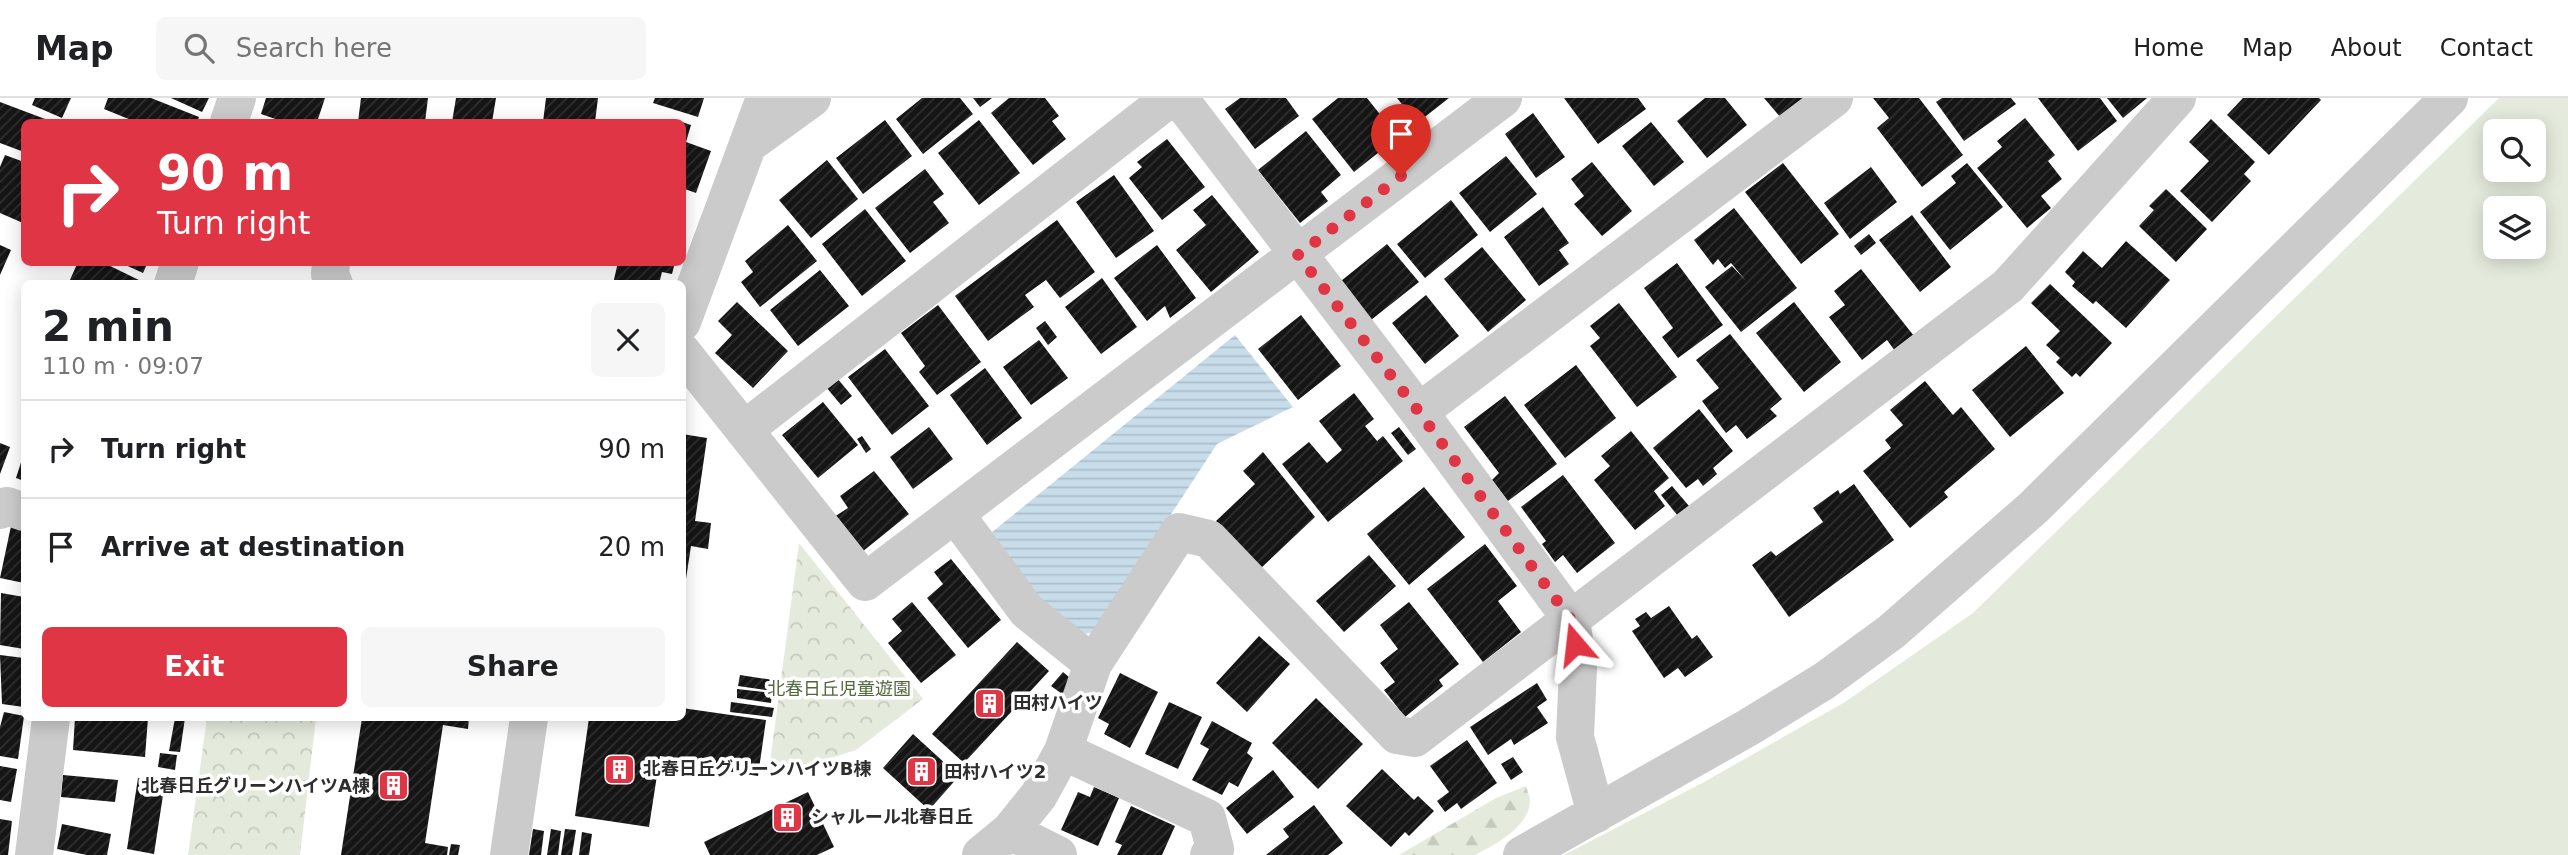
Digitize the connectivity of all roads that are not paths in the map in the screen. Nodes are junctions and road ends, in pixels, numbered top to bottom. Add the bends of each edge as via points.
1 (237, 98) edge
2 (765, 98) edge
3 (812, 98) edge
4 (1170, 98) edge
5 (1179, 98) edge
6 (1503, 98) edge
7 (1834, 98) edge
8 (2177, 98) edge
9 (2449, 98) edge
10 (230, 119) edge
11 (750, 143) junction
12 (1298, 255) junction
13 (686, 311) edge
14 (686, 357) edge
15 (1419, 412) junction
16 (744, 430) junction
17 (0, 510) edge
18 (21, 511) edge
19 (955, 514) junction
20 (1571, 620) junction
21 (1093, 664) junction
22 (51, 721) edge
23 (529, 721) edge
24 (1063, 751) junction
25 (1596, 814) junction
26 (1010, 831) junction
27 (34, 855) edge
28 (509, 855) edge
29 (981, 855) edge
30 (1058, 855) edge
31 (1209, 855) edge
32 (1522, 855) edge

1 - 10 street
2 - 11 street
3 - 11 street
4 - 16 street
5 - 12 street
6 - 12 street
7 - 15 street
8 - 20 street via 2008,286
9 - 25 street via 2033,508 1901,623 1824,681
11 - 13 street
12 - 15 street
12 - 19 street
14 - 16 street
15 - 20 street
16 - 19 street via 865,582
17 - 18 street via 7,506
19 - 21 street via 1027,611
20 - 21 street via 1415,738 1397,735 1209,539 1179,531
20 - 25 street via 1578,668 1576,737
21 - 24 street
22 - 27 street
23 - 28 street
24 - 26 street via 1039,795
24 - 31 street via 1207,818 1215,849
25 - 32 street
26 - 29 street
26 - 30 street

